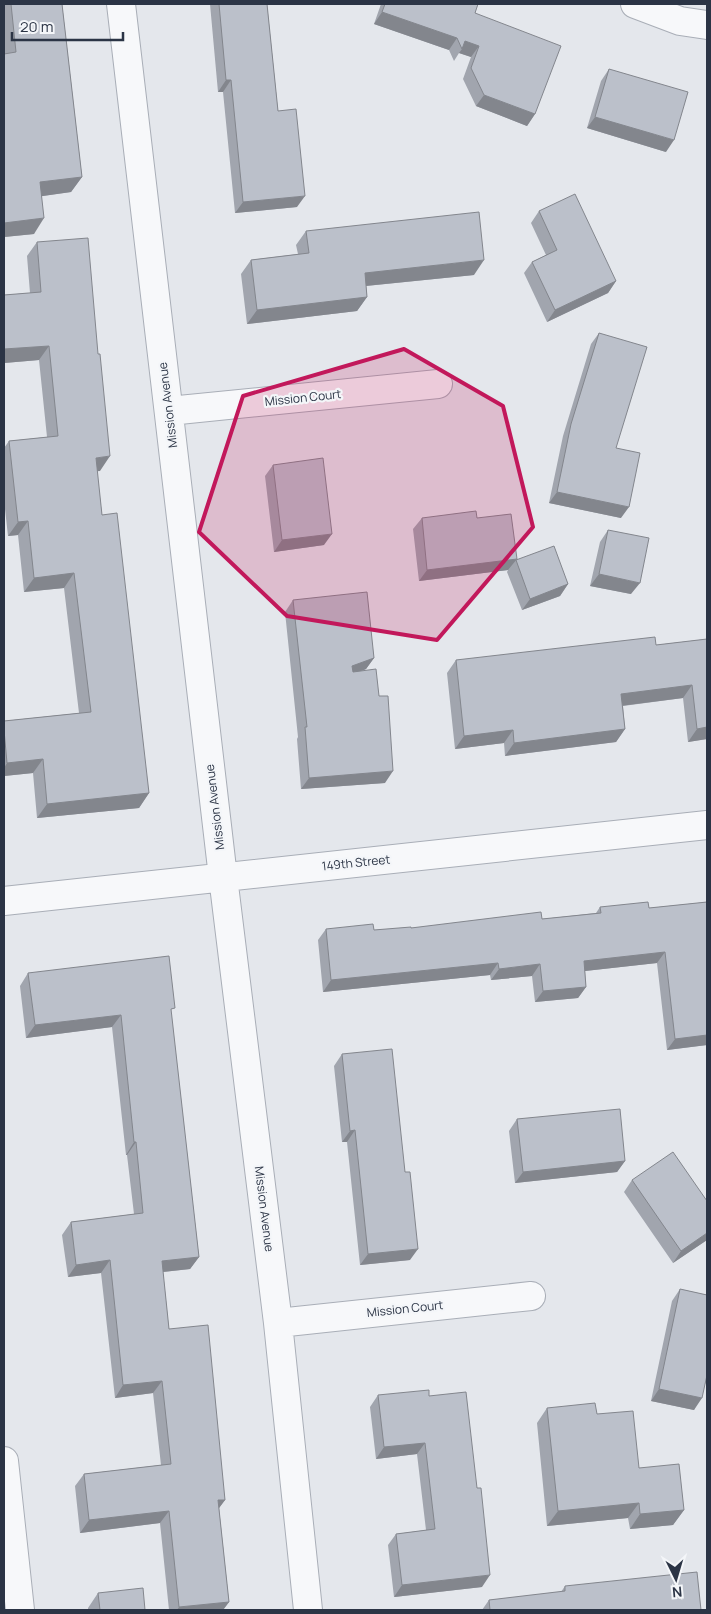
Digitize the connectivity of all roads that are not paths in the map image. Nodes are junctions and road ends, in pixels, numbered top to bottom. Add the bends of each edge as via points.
1 (121, 4) edge
2 (635, 4) edge
3 (707, 26) edge
4 (438, 384) dead end
5 (169, 411) junction
6 (707, 824) edge
7 (223, 877) junction
8 (4, 900) edge
9 (532, 1296) dead end
10 (278, 1323) junction
11 (4, 1461) edge
12 (20, 1610) edge
13 (308, 1610) edge

1 - 5 street, Mission Avenue
2 - 3 street via 680,21
4 - 5 street, Mission Court
5 - 7 street, Mission Avenue
6 - 7 street, 149th Street
7 - 8 street, 149th Street
7 - 10 street, Mission Avenue
9 - 10 street, Mission Court
10 - 13 street, Mission Avenue
11 - 12 street

